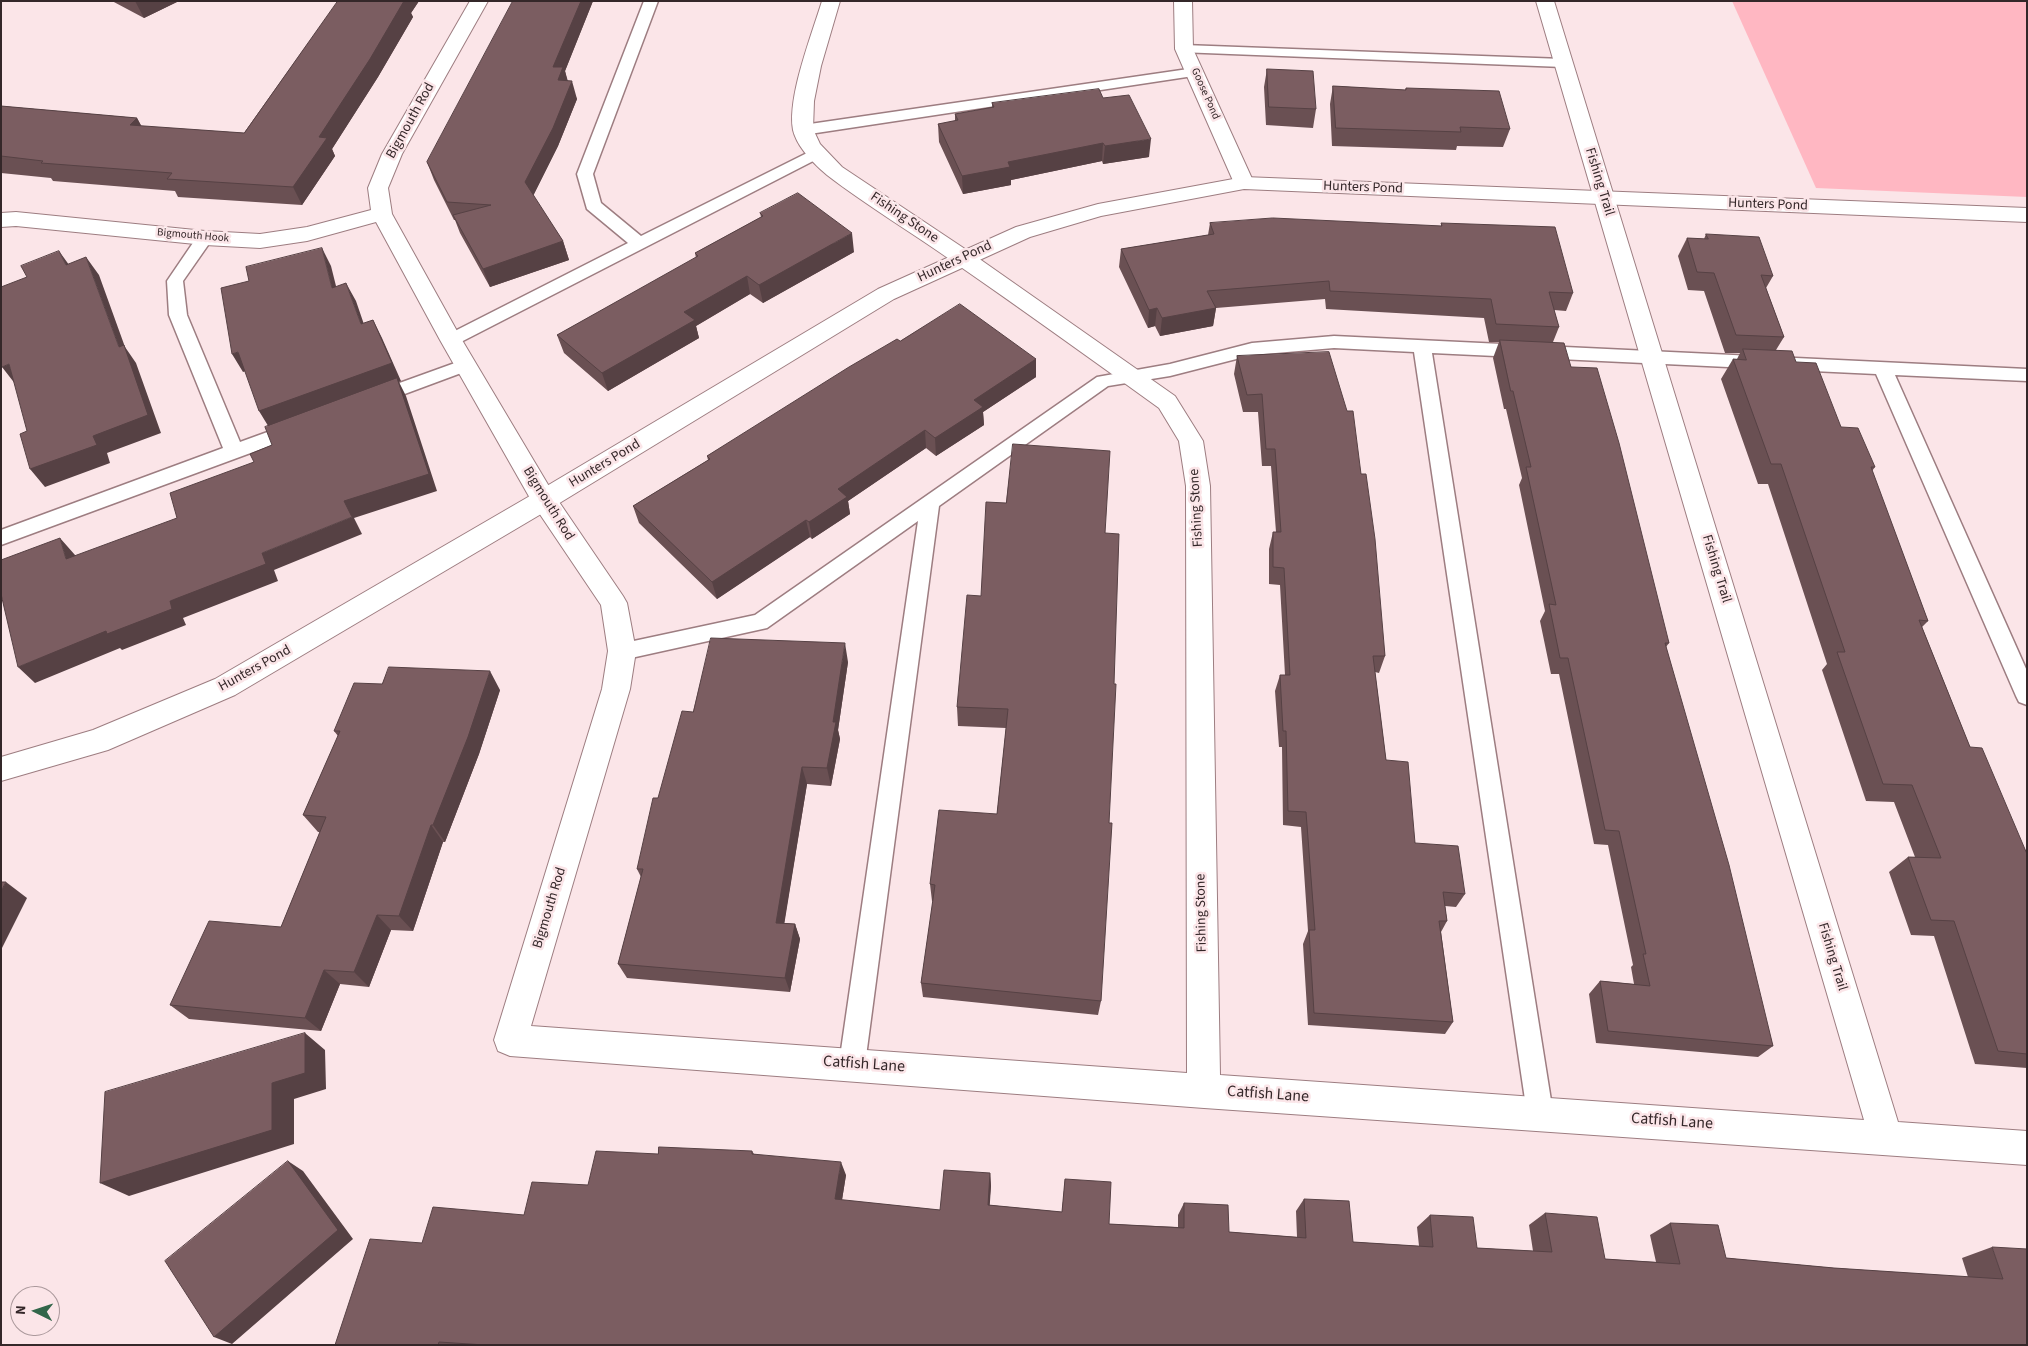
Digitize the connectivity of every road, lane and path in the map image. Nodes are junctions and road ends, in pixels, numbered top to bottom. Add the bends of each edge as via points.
1 (479, 1) edge
2 (651, 1) edge
3 (831, 1) edge
4 (1183, 1) edge
5 (1545, 1) edge
6 (1184, 49) junction
7 (1563, 63) junction
8 (1195, 72) junction
9 (804, 130) junction
10 (816, 154) junction
11 (1244, 183) junction
12 (1604, 198) junction
13 (382, 214) junction
14 (2027, 215) edge
15 (1, 220) edge
16 (205, 238) junction
17 (640, 244) junction
18 (963, 258) junction
19 (451, 340) junction
20 (1422, 346) junction
21 (1652, 357) junction
22 (466, 365) junction
23 (1883, 369) junction
24 (2027, 375) edge
25 (1133, 377) junction
26 (355, 406) edge
27 (308, 424) edge
28 (234, 451) junction
29 (544, 500) junction
30 (930, 503) junction
31 (1, 538) edge
32 (622, 651) junction
33 (2027, 696) edge
34 (1, 769) edge
35 (510, 1040) joint
36 (852, 1064) junction
37 (1204, 1091) junction
38 (1540, 1113) junction
39 (1886, 1138) junction
40 (2027, 1148) edge

1 - 13 street, Bigmouth Rod via 392,154 378,188
2 - 17 lane via 585,174 592,205
3 - 9 street, Fishing Stone via 802,107
4 - 6 street, Goose Pond
5 - 7 street, Fishing Trail
6 - 7 lane
6 - 8 street, Goose Pond
7 - 12 street, Fishing Trail
8 - 9 lane
8 - 11 street, Goose Pond
9 - 10 street, Fishing Stone
10 - 17 lane
10 - 18 street, Fishing Stone via 835,171
11 - 12 street, Hunters Pond
11 - 18 street, Hunters Pond via 1098,210 1023,232
12 - 14 street, Hunters Pond
12 - 21 street, Fishing Trail
13 - 16 street, Bigmouth Hook via 307,234 260,241
13 - 19 street, Bigmouth Rod
15 - 16 street, Bigmouth Hook
16 - 28 lane via 175,282 178,315
17 - 19 lane
18 - 25 street, Fishing Stone
18 - 29 street, Hunters Pond via 886,294
19 - 22 street, Bigmouth Rod
20 - 21 lane
20 - 25 lane via 1334,342 1252,349
20 - 38 lane
21 - 23 lane
21 - 39 street, Fishing Trail
22 - 26 lane
22 - 29 street, Bigmouth Rod
23 - 24 lane
23 - 33 lane
25 - 30 lane via 1103,380
25 - 37 street, Fishing Stone via 1167,402 1191,441 1198,486
27 - 28 lane
28 - 31 lane
29 - 32 street, Bigmouth Rod via 614,604
29 - 34 street, Hunters Pond via 225,687 98,742
30 - 32 lane via 760,622
30 - 36 lane
32 - 35 street, Bigmouth Rod via 616,689
35 - 36 street, Catfish Lane
36 - 37 street, Catfish Lane
37 - 38 street, Catfish Lane
38 - 39 street, Catfish Lane
39 - 40 street, Catfish Lane

